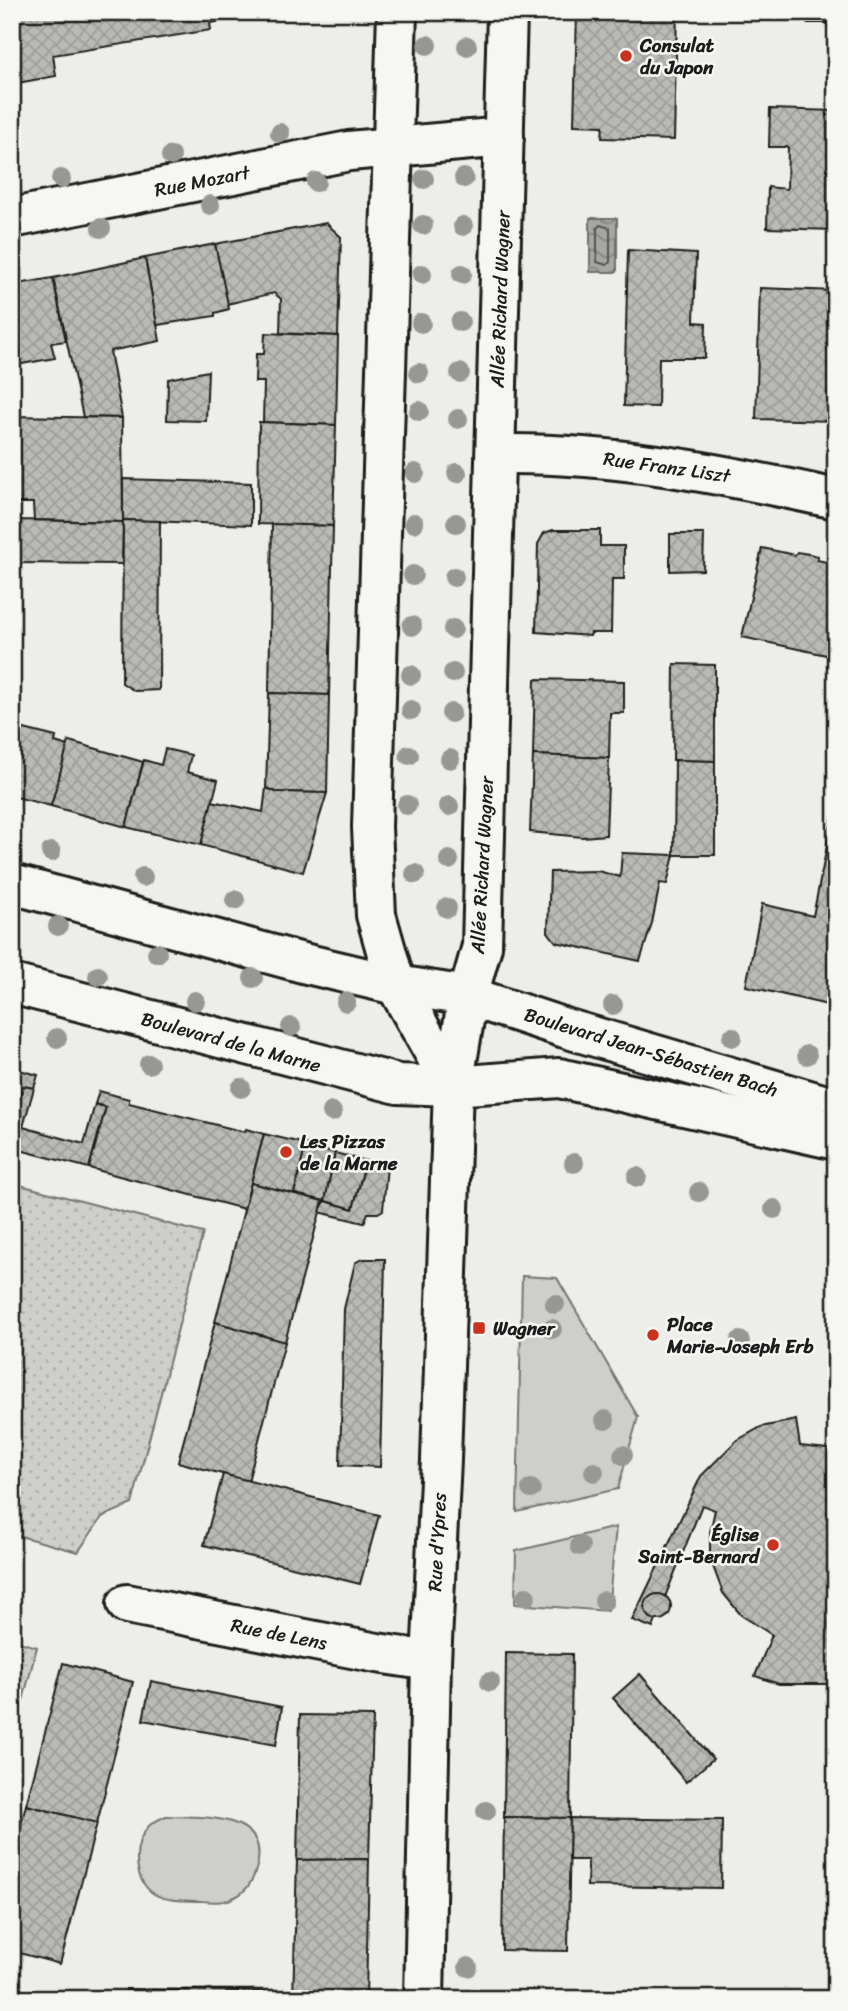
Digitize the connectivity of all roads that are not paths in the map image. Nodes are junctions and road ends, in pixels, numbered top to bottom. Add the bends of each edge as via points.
1 (397, 12) edge
2 (507, 12) edge
3 (504, 136) junction
4 (393, 145) junction
5 (12, 218) edge
6 (496, 454) junction
7 (836, 499) edge
8 (12, 884) edge
9 (12, 985) edge
10 (396, 985) junction
11 (468, 996) junction
12 (453, 1086) junction
13 (836, 1108) edge
14 (836, 1140) edge
15 (127, 1604) dead end
16 (431, 1661) junction
17 (424, 1999) edge

1 - 4 street
2 - 3 street, Allée Richard Wagner
3 - 4 street, Rue Mozart
3 - 6 street, Allée Richard Wagner
4 - 5 street, Rue Mozart
4 - 10 street via 372,827 376,915
6 - 7 street, Rue Franz Liszt via 554,453 704,470
6 - 11 street, Allée Richard Wagner via 482,946
8 - 10 street
9 - 12 street, Boulevard de la Marne via 398,1084
10 - 11 street, Boulevard Jean-Sébastien Bach
10 - 12 street
11 - 12 street, Allée Richard Wagner
11 - 13 street, Boulevard Jean-Sébastien Bach
12 - 14 street, Boulevard Jean-Sébastien Bach via 559,1078
12 - 16 street, Rue d'Ypres
15 - 16 street, Rue de Lens
16 - 17 street, Rue d'Ypres

